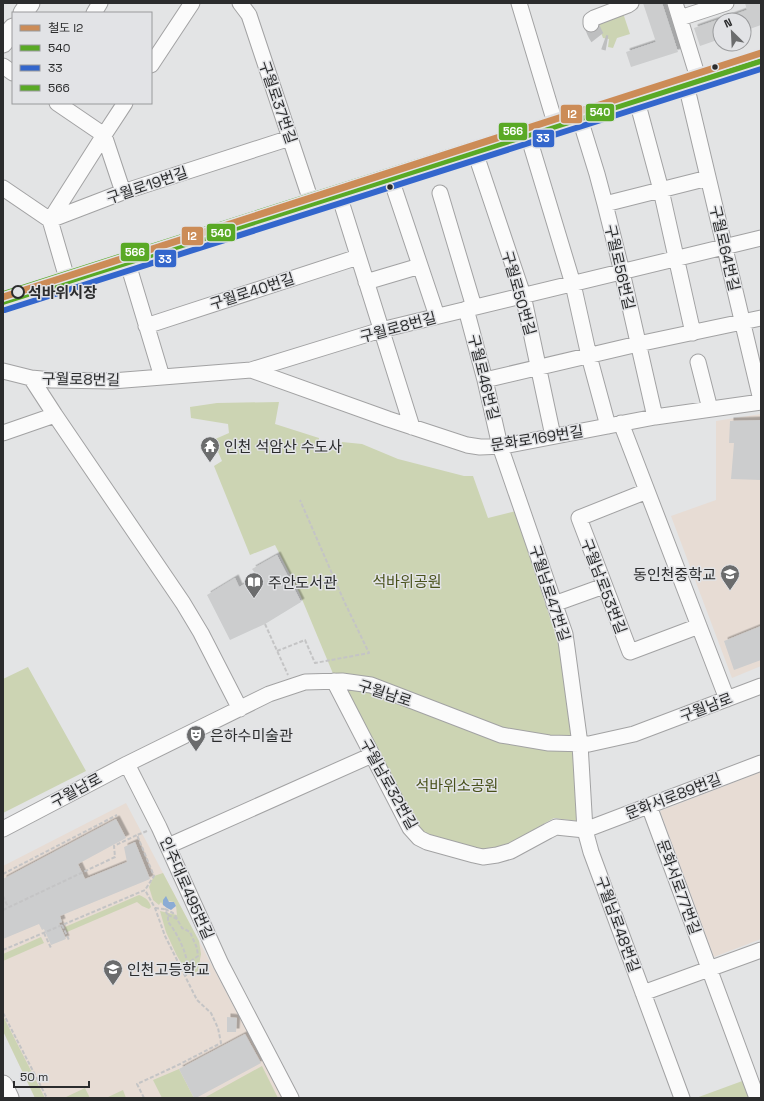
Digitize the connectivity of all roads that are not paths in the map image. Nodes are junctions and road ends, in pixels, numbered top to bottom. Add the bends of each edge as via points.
1 (30, 3) edge
2 (100, 3) edge
3 (192, 3) edge
4 (240, 3) edge
5 (519, 3) edge
6 (631, 3) edge
7 (675, 3) edge
8 (726, 3) edge
9 (704, 6) edge
10 (24, 12) edge
11 (95, 12) edge
12 (680, 18) junction
13 (591, 24) dead end
14 (12, 30) edge
15 (3, 43) edge
16 (761, 61) edge
17 (152, 63) edge
18 (3, 66) edge
19 (12, 72) edge
20 (699, 81) junction
21 (689, 97) dead end
22 (637, 100) junction
23 (59, 104) edge
24 (124, 104) edge
25 (580, 119) junction
26 (556, 126) junction
27 (104, 135) junction
28 (528, 135) junction
29 (290, 138) junction
30 (475, 152) junction
31 (708, 178) junction
32 (392, 179) junction
33 (3, 188) edge
34 (661, 190) junction
35 (123, 192) junction
36 (440, 193) dead end
37 (339, 195) junction
38 (312, 204) junction
39 (605, 204) junction
40 (50, 220) junction
41 (761, 238) edge
42 (724, 247) junction
43 (358, 257) junction
44 (676, 259) junction
45 (420, 266) junction
46 (622, 272) junction
47 (131, 274) dead end
48 (68, 282) junction
49 (366, 282) junction
50 (573, 284) junction
51 (523, 295) junction
52 (3, 302) edge
53 (470, 308) junction
54 (437, 316) junction
55 (761, 318) edge
56 (742, 322) junction
57 (146, 326) junction
58 (381, 330) junction
59 (693, 332) junction
60 (638, 344) junction
61 (589, 356) junction
62 (698, 362) dead end
63 (539, 368) junction
64 (251, 370) junction
65 (3, 371) edge
66 (162, 377) junction
67 (31, 378) junction
68 (485, 380) junction
69 (761, 401) edge
70 (710, 409) junction
71 (55, 415) junction
72 (655, 417) junction
73 (614, 425) junction
74 (412, 427) junction
75 (3, 433) edge
76 (553, 436) junction
77 (500, 446) junction
78 (647, 491) junction
79 (604, 586) junction
80 (554, 604) junction
81 (699, 626) junction
82 (334, 681) junction
83 (761, 686) edge
84 (727, 699) junction
85 (240, 709) junction
86 (580, 744) junction
87 (372, 755) junction
88 (761, 763) edge
89 (127, 764) junction
90 (649, 806) junction
91 (3, 829) edge
92 (585, 830) junction
93 (168, 846) junction
94 (761, 950) edge
95 (710, 969) junction
96 (643, 993) junction
97 (3, 1085) edge
98 (9, 1098) edge
99 (291, 1098) edge
100 (682, 1098) edge
101 (758, 1098) edge

1 - 10 main road
2 - 11 street
3 - 17 street
4 - 29 street, 구월로37번길 via 249,15
5 - 26 street
6 - 13 street via 594,18
7 - 12 street
8 - 9 street
9 - 12 street
12 - 20 street
14 - 15 main road
16 - 20 main road
18 - 19 street
20 - 22 main road
21 - 31 street, 구월로64번길
22 - 25 main road
22 - 34 street
23 - 27 street
24 - 27 street
25 - 26 main road
25 - 39 street, 구월로56번길
26 - 28 main road
27 - 35 street
27 - 40 street
28 - 30 main road
28 - 50 street
29 - 35 street, 구월로19번길
29 - 38 street, 구월로37번길
30 - 32 main road
30 - 51 street, 구월로50번길
31 - 34 street
31 - 42 street, 구월로64번길
32 - 37 main road
32 - 45 street
33 - 40 street
34 - 39 street
34 - 44 street
35 - 40 street, 구월로19번길
36 - 53 street, 구월로46번길
37 - 38 main road
37 - 43 street
38 - 48 main road
39 - 46 street, 구월로56번길
40 - 48 street
41 - 42 street, 구월로8번길
42 - 44 street, 구월로8번길
42 - 56 street, 구월로64번길
43 - 49 street
43 - 57 street, 구월로40번길
44 - 46 street, 구월로8번길
44 - 59 street
45 - 49 street
45 - 54 street
46 - 50 street, 구월로8번길
46 - 60 street, 구월로56번길
47 - 57 street
48 - 52 main road
49 - 58 street
50 - 51 street, 구월로8번길
50 - 61 street
51 - 53 street, 구월로8번길
51 - 63 street, 구월로50번길
53 - 54 street, 구월로8번길
53 - 68 street, 구월로46번길
54 - 58 street, 구월로8번길
55 - 56 street
56 - 59 street
56 - 69 street, 구월로64번길
57 - 66 street
58 - 64 street, 구월로8번길
58 - 74 street
59 - 60 street
60 - 61 street
60 - 72 street, 구월로56번길
61 - 63 street
61 - 73 street
62 - 70 street
63 - 68 street
63 - 76 street, 구월로50번길
64 - 66 street, 구월로8번길
64 - 74 street, 문화로169번길
65 - 67 street, 구월로8번길
66 - 67 street, 구월로8번길 via 112,381
67 - 71 street, 구월로8번길
68 - 77 street, 구월로46번길
69 - 70 street, 문화로169번길
70 - 72 street, 문화로169번길
71 - 75 street
71 - 85 street, 구월로8번길 via 186,608
72 - 73 street, 문화로169번길
73 - 76 street, 문화로169번길
73 - 78 street
74 - 77 street, 문화로169번길 via 480,447
76 - 77 street, 문화로169번길
77 - 80 street, 구월남로47번길
78 - 79 street, 구월남로53번길 via 579,518
78 - 81 street
79 - 80 street
79 - 81 street, 구월남로53번길 via 630,652
80 - 86 street, 구월남로47번길 via 565,634
81 - 84 street
82 - 85 street, 구월남로 via 305,682 269,694
82 - 86 street, 구월남로 via 371,685 501,735 549,743
82 - 87 street, 구월남로32번길
83 - 84 street, 구월남로
84 - 86 street, 구월남로 via 634,734
85 - 89 street, 구월남로
86 - 92 street, 구월남로48번길
87 - 92 street, 구월남로32번길 via 410,828 427,842 474,855 490,856 511,851 556,827
87 - 93 street
88 - 90 street, 문화서로89번길
89 - 91 street, 구월남로
89 - 93 street, 인주대로495번길
90 - 92 street, 문화서로89번길
90 - 95 street, 문화서로77번길
92 - 96 street, 구월남로48번길
93 - 99 street, 인주대로495번길 via 221,964
94 - 95 street
95 - 96 street
95 - 101 street, 문화서로77번길
96 - 100 street, 구월남로48번길
97 - 98 main road

